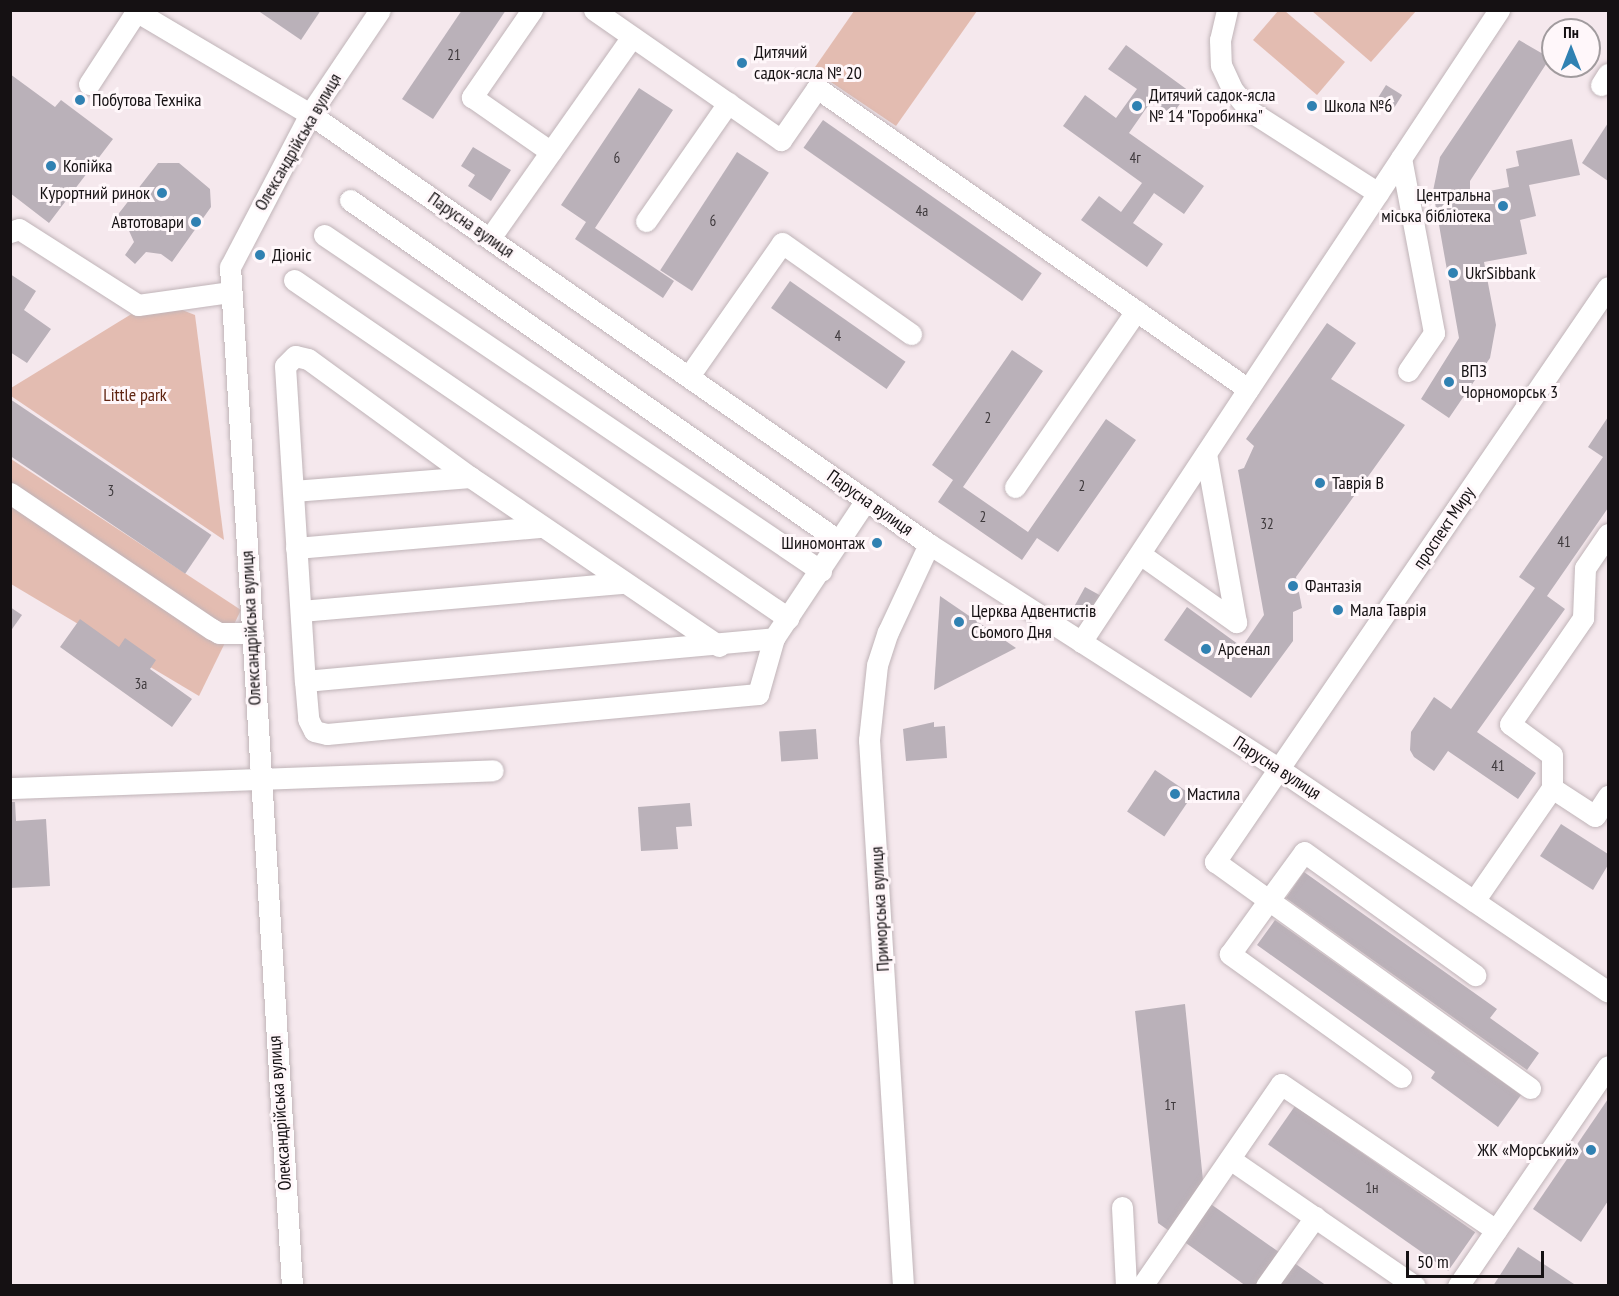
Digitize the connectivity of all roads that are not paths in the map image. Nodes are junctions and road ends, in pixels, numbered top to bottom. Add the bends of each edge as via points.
1 (532, 10) edge
2 (594, 10) edge
3 (1227, 10) edge
4 (1498, 10) edge
5 (135, 11) edge
6 (379, 11) edge
7 (632, 37) junction
8 (89, 84) dead end
9 (728, 104) junction
10 (310, 114) junction
11 (551, 152) junction
12 (1401, 158) junction
13 (1378, 193) junction
14 (350, 200) dead end
15 (646, 221) dead end
16 (10, 232) edge
17 (324, 235) dead end
18 (490, 238) junction
19 (294, 280) dead end
20 (1608, 288) edge
21 (229, 292) junction
22 (1136, 311) junction
23 (911, 334) dead end
24 (1408, 371) dead end
25 (689, 376) junction
26 (1248, 389) junction
27 (1206, 454) junction
28 (470, 477) junction
29 (1015, 486) dead end
30 (293, 491) junction
31 (10, 493) edge
32 (866, 500) junction
33 (542, 527) junction
34 (1608, 534) edge
35 (839, 541) junction
36 (929, 544) junction
37 (296, 548) junction
38 (1140, 554) junction
39 (821, 571) junction
40 (624, 583) junction
41 (301, 611) junction
42 (788, 618) junction
43 (253, 633) junction
44 (774, 638) junction
45 (1081, 642) junction
46 (719, 646) junction
47 (305, 681) junction
48 (1279, 768) junction
49 (493, 770) dead end
50 (258, 781) junction
51 (10, 788) edge
52 (1551, 788) junction
53 (1608, 796) edge
54 (1269, 900) junction
55 (1474, 901) junction
56 (1475, 975) dead end
57 (1608, 992) edge
58 (1608, 1066) edge
59 (1401, 1077) dead end
60 (1530, 1088) dead end
61 (1230, 1159) junction
62 (1122, 1207) dead end
63 (1315, 1217) junction
64 (1496, 1230) junction
65 (292, 1286) edge
66 (903, 1286) edge
67 (1126, 1286) edge
68 (1142, 1286) edge
69 (1266, 1286) edge
70 (1415, 1286) edge
71 (1458, 1286) edge

1 - 11 street via 472,97
2 - 7 street
3 - 13 street via 1220,40 1221,65 1232,89 1250,111
4 - 12 street
5 - 8 street
5 - 10 street, Парусна вулиця
6 - 10 street, Олександрійська вулиця
7 - 9 street
7 - 11 street
9 - 15 street
9 - 22 street via 781,140 817,88
10 - 18 street, Парусна вулиця
10 - 21 street, Олександрійська вулиця via 237,249 230,267
11 - 18 street
12 - 13 street
12 - 24 street via 1434,333
13 - 26 street
14 - 35 street
16 - 21 street via 19,229 138,305
17 - 39 street
18 - 25 street, Парусна вулиця
19 - 42 street
20 - 48 street, проспект Миру
21 - 43 street, Олександрійська вулиця
22 - 26 street
22 - 29 street
23 - 25 street via 782,243
25 - 32 street, Парусна вулиця
26 - 27 street
27 - 38 street
27 - 38 street via 1236,622
28 - 30 street
28 - 30 street via 308,359 295,356 285,366
28 - 33 street
30 - 37 street
31 - 43 street via 212,629 219,633
32 - 35 street
32 - 36 street, Парусна вулиця
33 - 37 street
33 - 40 street
34 - 52 street via 1585,568 1583,618 1510,724 1552,755
35 - 39 street
36 - 45 street, Парусна вулиця
36 - 66 street, Приморська вулиця via 877,665 869,740
37 - 41 street
38 - 45 street
39 - 42 street
40 - 41 street
40 - 46 street
41 - 47 street
42 - 44 street
43 - 50 street, Олександрійська вулиця
44 - 46 street
44 - 47 street via 758,694 338,733 314,731 308,719
45 - 48 street, Парусна вулиця
46 - 47 street
48 - 54 street, проспект Миру via 1215,862
48 - 55 street, Парусна вулиця
49 - 50 street
50 - 51 street
50 - 65 street, Олександрійська вулиця
52 - 53 street via 1595,816
52 - 55 street
54 - 56 street via 1304,852
54 - 59 street via 1230,954
54 - 60 street
55 - 57 street, Парусна вулиця
58 - 64 street
61 - 63 street
61 - 64 street via 1281,1084
61 - 68 street
62 - 67 street
63 - 69 street
63 - 70 street
64 - 71 street

